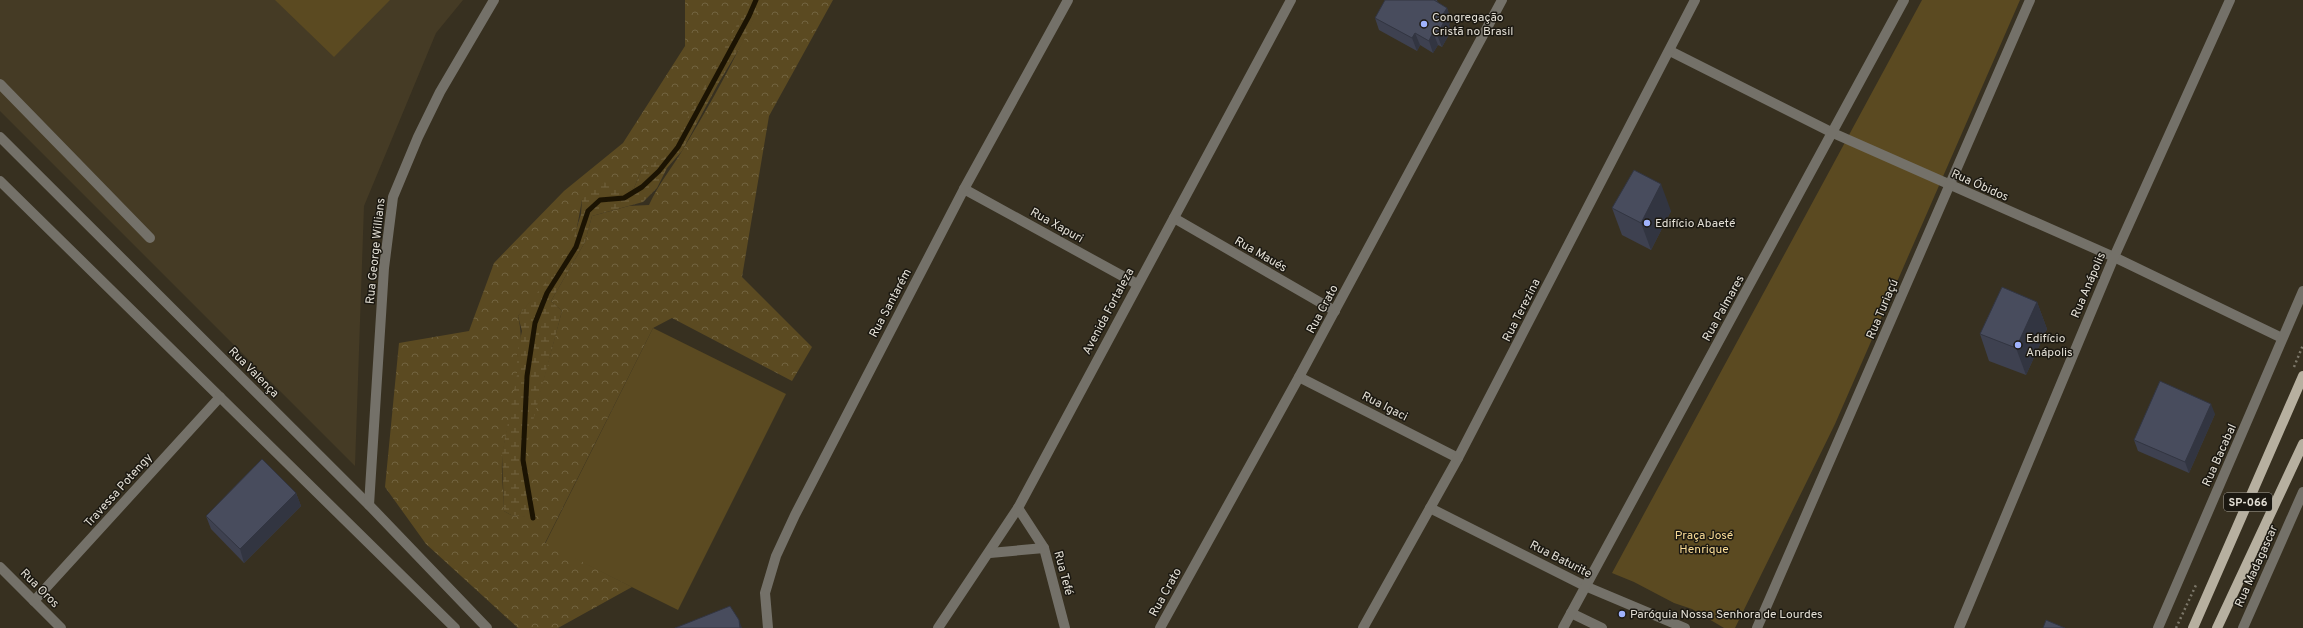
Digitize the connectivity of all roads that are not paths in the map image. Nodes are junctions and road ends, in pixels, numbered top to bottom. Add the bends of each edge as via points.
1 (494, 0) edge
2 (1068, 0) edge
3 (1291, 0) edge
4 (1502, 0) edge
5 (1695, 0) edge
6 (1904, 0) edge
7 (2030, 0) edge
8 (2230, 0) edge
9 (1670, 51) junction
10 (0, 84) edge
11 (1833, 133) junction
12 (0, 137) edge
13 (0, 181) edge
14 (1949, 186) junction
15 (964, 189) junction
16 (1174, 218) junction
17 (150, 238) dead end
18 (2114, 258) junction
19 (1137, 284) junction
20 (2303, 292) edge
21 (1335, 311) junction
22 (2282, 338) junction
23 (2303, 376) edge
24 (1299, 377) junction
25 (220, 398) junction
26 (2303, 444) edge
27 (1458, 458) junction
28 (2303, 492) edge
29 (369, 505) junction
30 (2299, 507) edge
31 (1018, 508) junction
32 (1430, 508) junction
33 (1044, 548) junction
34 (990, 553) junction
35 (0, 567) edge
36 (1585, 586) junction
37 (34, 601) junction
38 (1571, 613) junction
39 (61, 628) edge
40 (455, 628) edge
41 (487, 628) edge
42 (768, 628) edge
43 (938, 628) edge
44 (1065, 628) edge
45 (1160, 628) edge
46 (1363, 628) edge
47 (1563, 628) edge
48 (1602, 628) edge
49 (1685, 628) edge
50 (1757, 628) edge
51 (1959, 628) edge
52 (2158, 628) edge
53 (2193, 628) edge
54 (2217, 628) edge
55 (2243, 628) edge

1 - 29 street, Rua George Willians via 440,92 392,197 384,268
2 - 15 street, Rua Santarém
3 - 16 street, Avenida Fortaleza
4 - 21 street, Rua Crato
5 - 9 street, Rua Terezina
6 - 11 street, Rua Palmares
7 - 14 street, Rua Turiaçú
8 - 18 street, Rua Anápolis
9 - 11 street, Rua Óbidos
9 - 27 street, Rua Terezina
10 - 17 street
11 - 14 street, Rua Óbidos
11 - 36 street, Rua Palmares
12 - 29 street, Rua Valença
13 - 25 street
14 - 18 street, Rua Óbidos
14 - 50 street, Rua Turiaçú
15 - 19 street, Rua Xapuri
15 - 42 street, Rua Santarém via 788,528 765,593
16 - 19 street, Avenida Fortaleza
16 - 21 street, Rua Maués
18 - 22 street, Rua Óbidos
18 - 51 street, Rua Anápolis
19 - 31 street, Avenida Fortaleza
20 - 22 street, Rua Bacabal
21 - 24 street, Rua Crato
22 - 52 street, Rua Bacabal
23 - 53 main road, SP-066
24 - 27 street, Rua Igaci
24 - 45 street, Rua Crato
25 - 37 street, Travessa Potengy
25 - 40 street
26 - 54 main road, SP-066
27 - 32 street, Rua Terezina
28 - 30 street, Rua Madagascar
29 - 41 street, Rua Valença
30 - 55 street, Rua Madagascar
31 - 33 street, Rua Tefé
31 - 34 street, Avenida Fortaleza
32 - 36 street, Rua Baturite
32 - 46 street, Rua Terezina
33 - 34 street
33 - 44 street, Rua Tefé
34 - 43 street, Avenida Fortaleza
35 - 37 street, Rua Oros
36 - 38 street, Rua Palmares
36 - 49 street, Rua Baturite
37 - 39 street, Rua Oros
38 - 47 street, Rua Palmares
38 - 48 street

